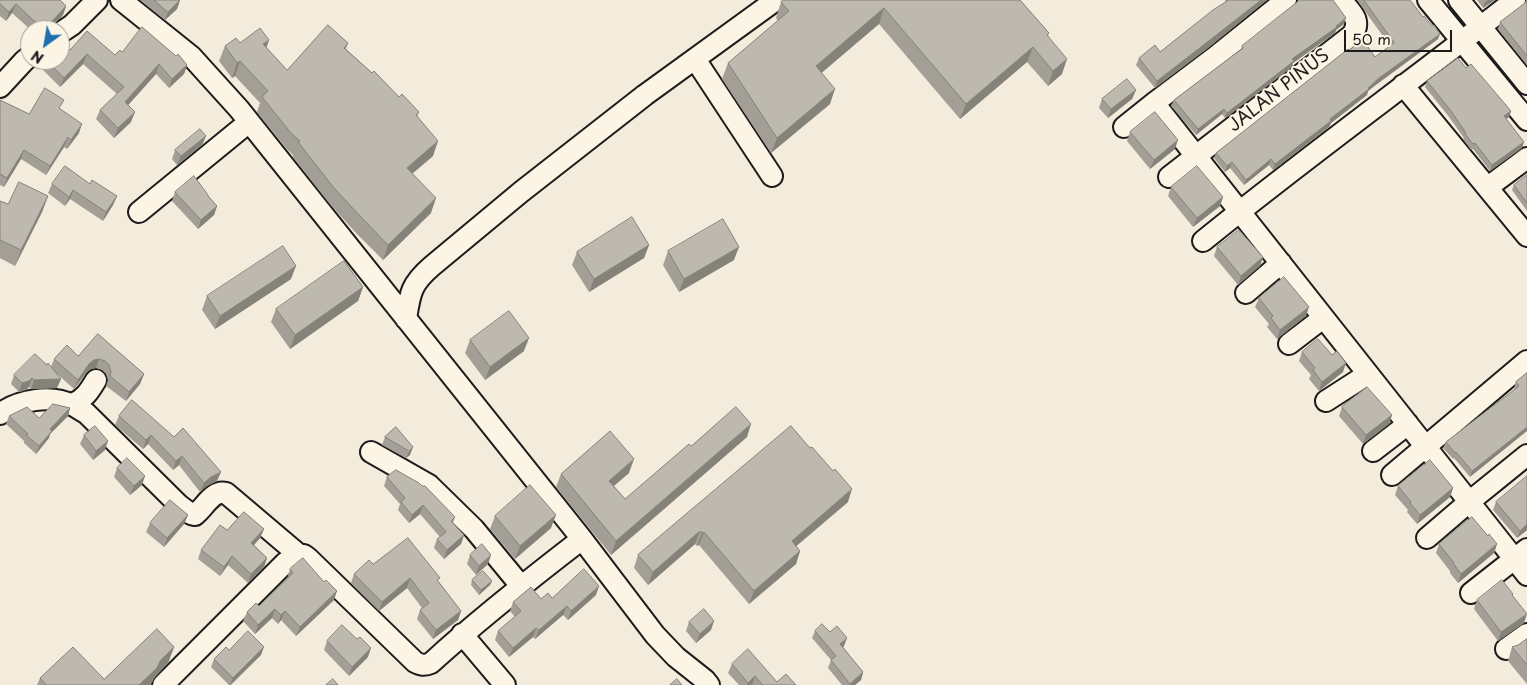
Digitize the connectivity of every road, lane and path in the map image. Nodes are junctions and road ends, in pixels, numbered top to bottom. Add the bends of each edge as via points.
1 (97, 0) edge
2 (121, 0) edge
3 (776, 0) edge
4 (1286, 0) edge
5 (1341, 0) edge
6 (1428, 0) edge
7 (1459, 0) edge
8 (1514, 0) edge
9 (70, 26) edge
10 (1481, 26) junction
11 (1462, 41) junction
12 (695, 59) junction
13 (20, 65) edge
14 (1527, 84) edge
15 (1403, 85) junction
16 (0, 87) edge
17 (1154, 103) junction
18 (1527, 120) edge
19 (250, 122) junction
20 (1124, 128) dead end
21 (1196, 156) junction
22 (1527, 158) edge
23 (772, 176) dead end
24 (1169, 177) dead end
25 (1488, 187) junction
26 (1240, 211) junction
27 (139, 212) dead end
28 (1527, 236) edge
29 (1203, 241) dead end
30 (1281, 263) junction
31 (1246, 293) dead end
32 (1323, 318) junction
33 (406, 319) junction
34 (1288, 344) dead end
35 (1527, 361) edge
36 (1368, 374) junction
37 (96, 380) dead end
38 (1326, 401) dead end
39 (72, 404) junction
40 (0, 414) edge
41 (1408, 424) junction
42 (1425, 447) junction
43 (1373, 451) dead end
44 (371, 452) dead end
45 (1527, 455) edge
46 (1392, 475) dead end
47 (1469, 502) junction
48 (1427, 538) dead end
49 (582, 539) junction
50 (298, 554) junction
51 (1521, 554) edge
52 (1527, 576) edge
53 (521, 586) junction
54 (1471, 593) dead end
55 (462, 634) junction
56 (1527, 634) edge
57 (1506, 649) dead end
58 (163, 685) edge
59 (505, 685) edge
60 (709, 685) edge

1 - 9 street
2 - 19 street via 191,56
3 - 12 street
4 - 17 street
5 - 21 street, JALAN PINUS via 1357,22 1352,35
6 - 11 street
7 - 10 street
8 - 10 street
10 - 11 street
10 - 14 street
11 - 15 street
11 - 18 street
12 - 23 street
12 - 33 street via 573,151 420,276 412,288
13 - 16 street
15 - 25 street
15 - 26 street
17 - 20 street
17 - 21 street
19 - 27 street
19 - 33 street
21 - 24 street, JALAN PINUS
21 - 26 street
22 - 25 street
25 - 28 street
26 - 29 street
26 - 30 street
30 - 31 street
30 - 32 street
32 - 34 street
32 - 36 street
33 - 49 street
35 - 42 street
36 - 38 street
36 - 41 street
37 - 39 street via 84,397
39 - 40 street via 40,400 16,404
39 - 50 street via 191,514 195,515 216,493 226,493
41 - 42 street
41 - 43 street
42 - 46 street
42 - 47 street
44 - 53 street via 429,485 474,529
45 - 47 street
47 - 48 street
47 - 51 street
49 - 53 street
49 - 60 street via 655,635
50 - 55 street via 308,558 420,665 431,663
50 - 58 street via 285,563
51 - 52 street
51 - 54 street
53 - 55 street
55 - 59 street
56 - 57 street

